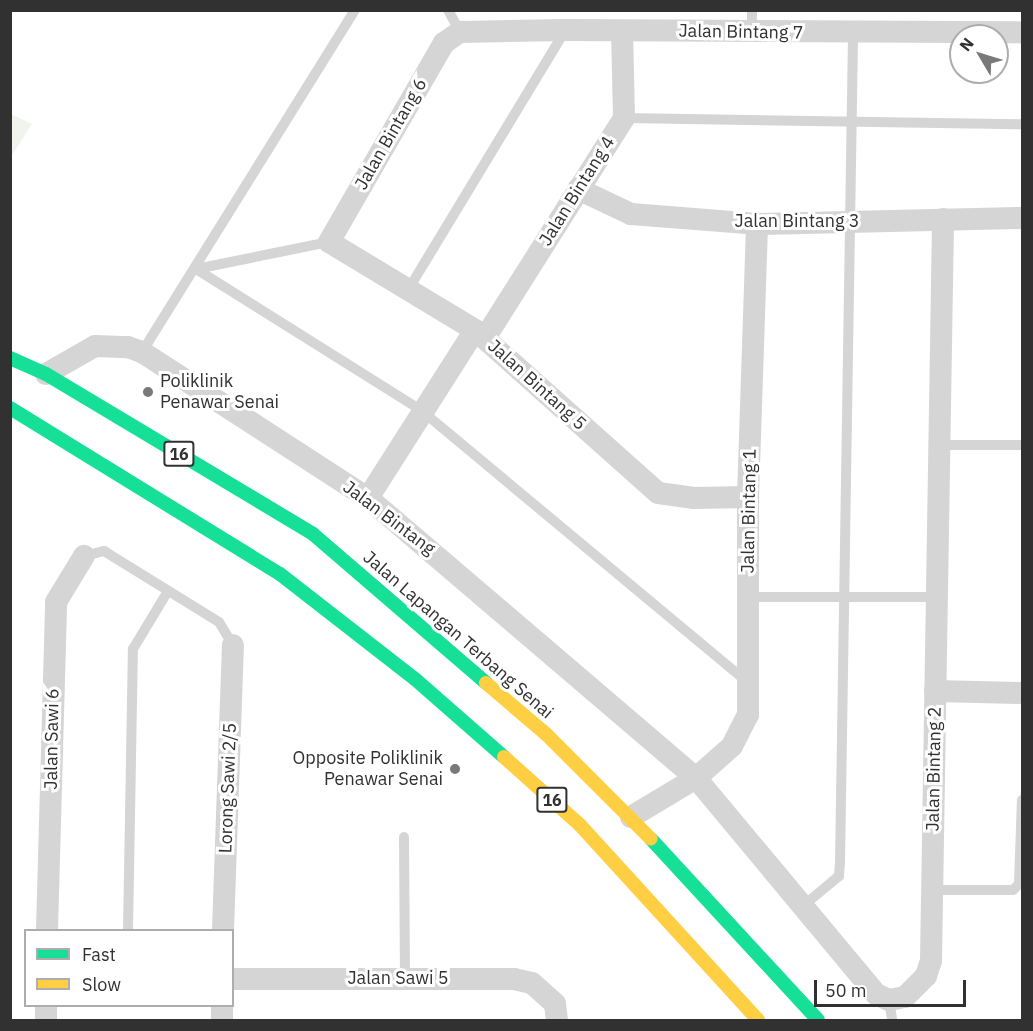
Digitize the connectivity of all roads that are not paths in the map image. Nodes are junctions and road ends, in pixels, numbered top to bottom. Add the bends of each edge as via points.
1 (355, 10) edge
2 (448, 10) edge
3 (752, 21) edge
4 (565, 30) junction
5 (622, 31) junction
6 (460, 32) junction
7 (1023, 32) edge
8 (853, 33) junction
9 (624, 118) junction
10 (852, 124) junction
11 (1023, 124) edge
12 (578, 189) junction
13 (1023, 218) edge
14 (943, 219) junction
15 (848, 221) junction
16 (756, 224) junction
17 (329, 242) junction
18 (196, 269) junction
19 (408, 290) junction
20 (480, 334) junction
21 (10, 344) edge
22 (142, 352) junction
23 (10, 358) edge
24 (46, 374) junction
25 (10, 408) edge
26 (422, 411) junction
27 (21, 433) dead end
28 (1023, 445) edge
29 (939, 446) junction
30 (116, 470) junction
31 (748, 497) junction
32 (368, 498) junction
33 (84, 556) joint
34 (168, 591) junction
35 (748, 597) junction
36 (846, 597) junction
37 (937, 597) junction
38 (233, 645) joint
39 (749, 684) junction
40 (935, 691) junction
41 (1023, 693) edge
42 (696, 778) junction
43 (1023, 800) edge
44 (631, 817) junction
45 (404, 837) dead end
46 (932, 890) junction
47 (803, 906) junction
48 (47, 929) edge
49 (128, 929) edge
50 (223, 929) edge
51 (405, 976) junction
52 (234, 979) edge
53 (891, 1010) edge
54 (556, 1012) edge
55 (758, 1020) edge
56 (818, 1020) edge

1 - 18 lane
2 - 6 lane
3 - 5 street, Jalan Bintang 7
3 - 8 street, Jalan Bintang 7
4 - 5 street, Jalan Bintang 7
4 - 6 street, Jalan Bintang 7
4 - 19 lane
5 - 9 street, Jalan Bintang 4
6 - 17 street, Jalan Bintang 6 via 444,43
7 - 8 street, Jalan Bintang 7
8 - 10 lane
9 - 10 lane
9 - 12 street, Jalan Bintang 4
10 - 11 lane
10 - 15 lane
12 - 16 street, Jalan Bintang 3 via 631,214
12 - 20 street, Jalan Bintang 4
13 - 14 street, Jalan Bintang 3
14 - 15 street, Jalan Bintang 3
14 - 29 street, Jalan Bintang 2
15 - 16 street, Jalan Bintang 3
15 - 36 lane
16 - 31 street, Jalan Bintang 1
17 - 18 lane
17 - 19 street, Jalan Bintang 5
18 - 22 lane
18 - 26 lane
19 - 20 street, Jalan Bintang 5
20 - 26 street, Jalan Bintang 4
20 - 31 street, Jalan Bintang 5 via 658,493 694,498
21 - 24 highway
22 - 24 street, Jalan Bintang via 128,347 95,346
22 - 32 street, Jalan Bintang
23 - 24 highway, Jalan Lapangan Terbang Senai / 16
24 - 44 highway, Jalan Lapangan Terbang Senai / 16 via 313,534 490,683
25 - 30 highway, 16
26 - 32 street, Jalan Bintang 4
26 - 39 lane
27 - 30 highway
28 - 29 lane
29 - 37 street, Jalan Bintang 2
30 - 55 highway, 16 via 280,574 470,725 585,831
31 - 35 street, Jalan Bintang 1
32 - 42 street, Jalan Bintang
33 - 34 lane via 104,551
33 - 48 street, Jalan Sawi 6 via 56,602
34 - 38 lane via 219,622
34 - 49 lane via 133,649
35 - 36 lane
35 - 39 street, Jalan Bintang 1
36 - 37 lane
36 - 47 lane via 839,876
37 - 40 street, Jalan Bintang 2
38 - 50 street, Lorong Sawi 2/5
39 - 42 street, Jalan Bintang 1 via 748,715 732,746
40 - 41 street
40 - 46 street, Jalan Bintang 2
42 - 44 street, Jalan Bintang 1
42 - 47 street, Jalan Bintang 2
43 - 46 lane via 1020,884 1013,890
44 - 56 highway, Jalan Lapangan Terbang Senai / 16
45 - 51 lane
46 - 53 street, Jalan Bintang 2 via 931,962 926,976
47 - 53 street, Jalan Bintang 2
51 - 52 street, Jalan Sawi 5
51 - 54 street, Jalan Sawi 5 via 514,979 532,983

